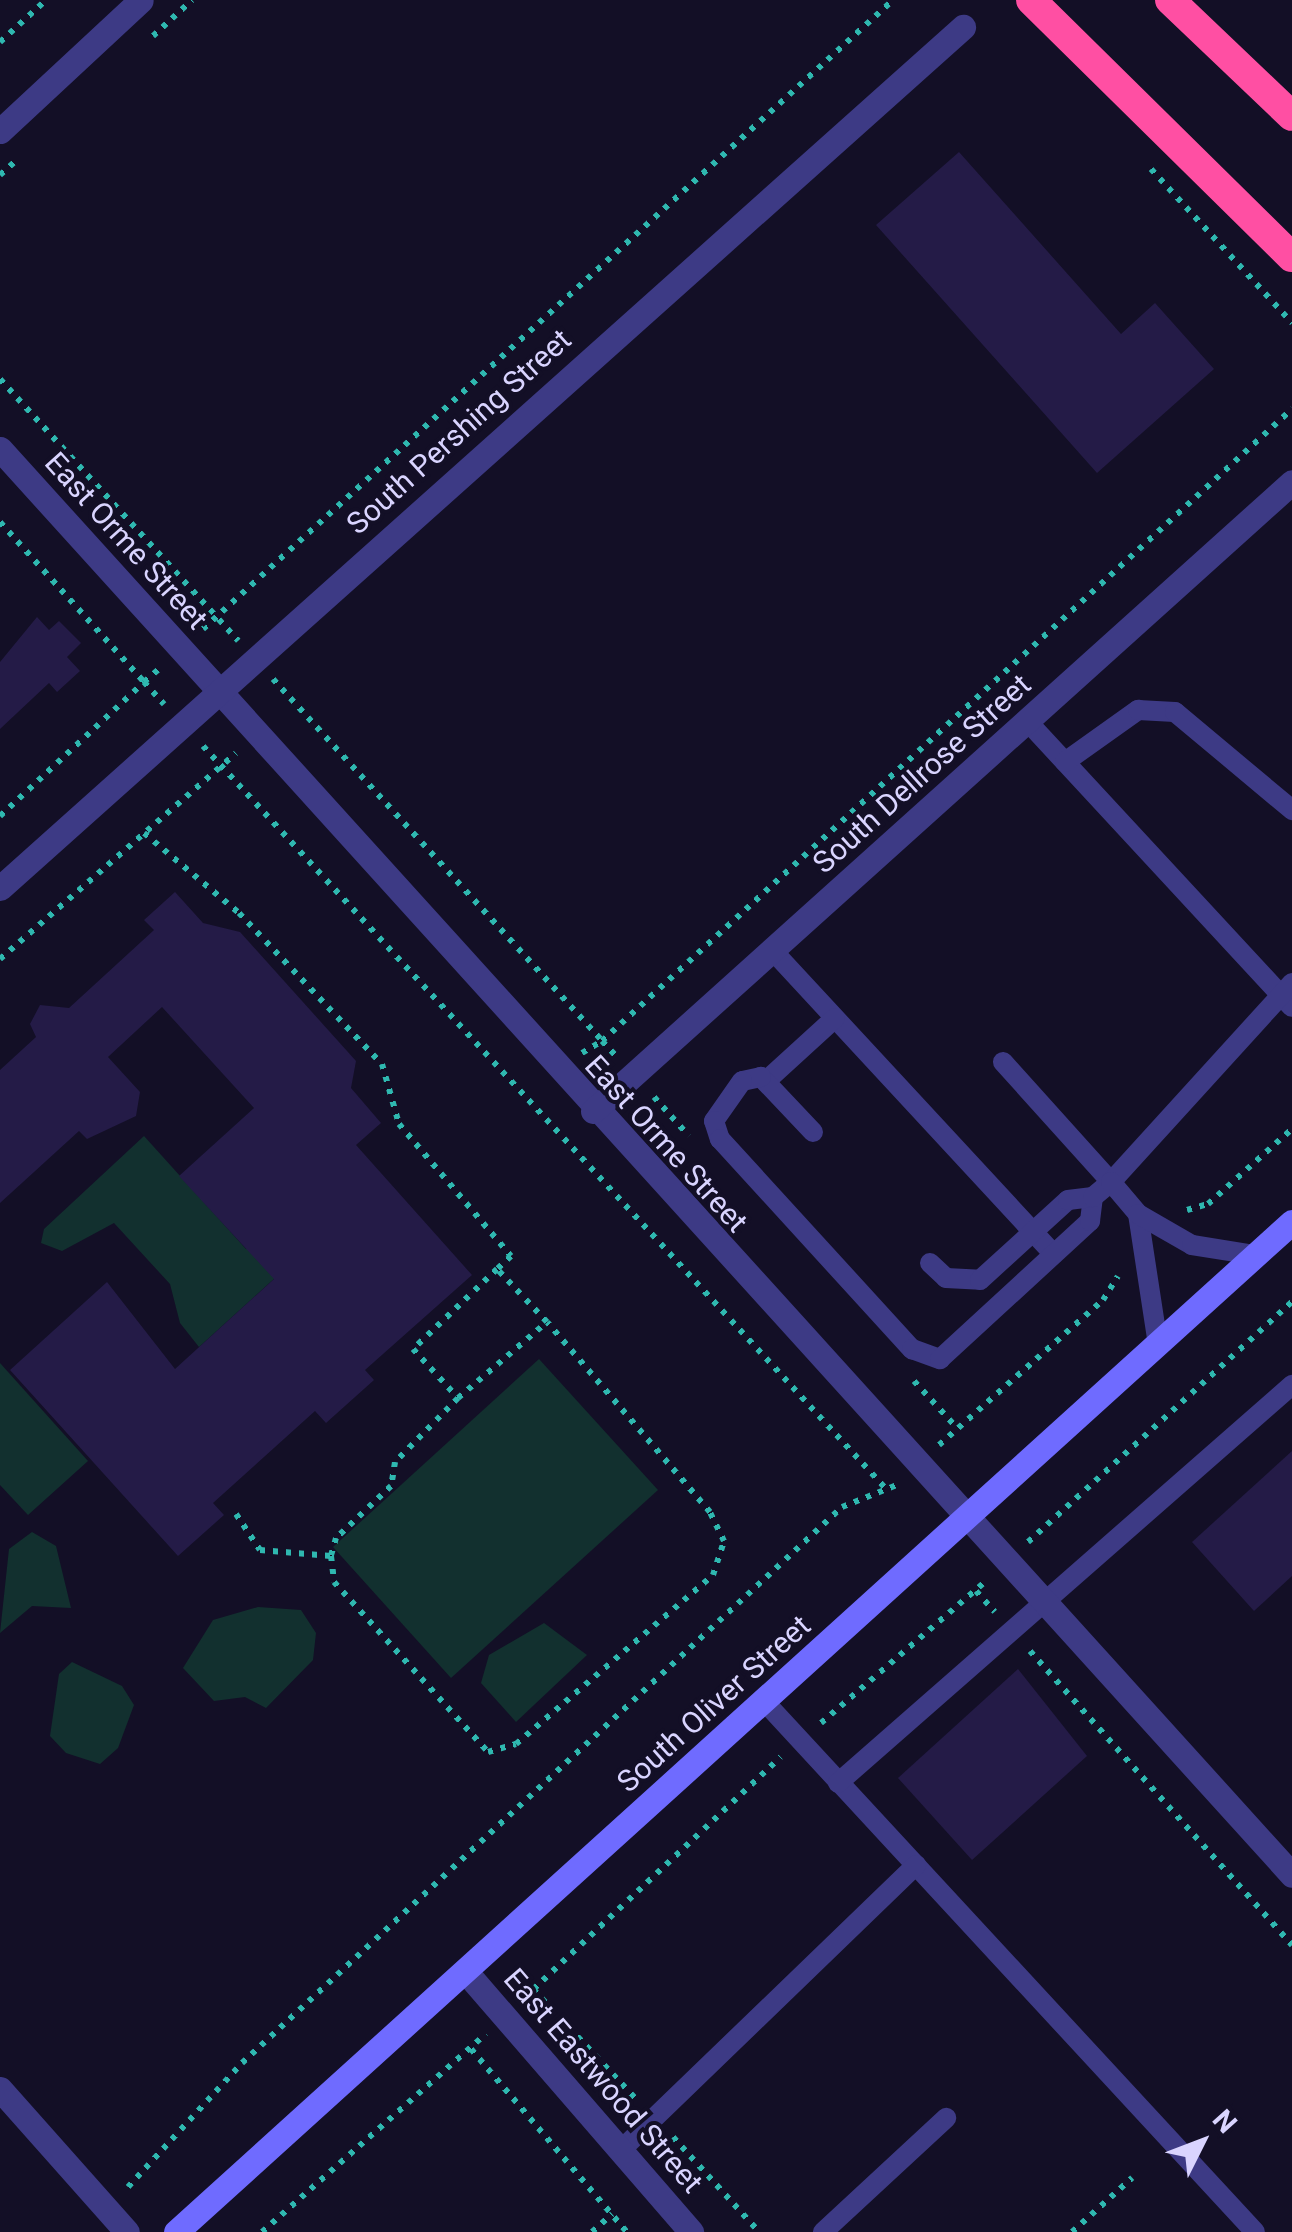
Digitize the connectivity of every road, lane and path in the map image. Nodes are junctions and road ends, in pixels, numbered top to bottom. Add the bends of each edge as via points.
1 (46, 0) edge
2 (141, 0) edge
3 (893, 0) edge
4 (1031, 0) edge
5 (1170, 0) edge
6 (964, 27) dead end
7 (0, 42) edge
8 (1292, 116) edge
9 (0, 131) edge
10 (1137, 154) dead end
11 (1292, 257) edge
12 (1292, 323) edge
13 (0, 379) edge
14 (1292, 409) edge
15 (0, 449) edge
16 (1289, 492) edge
17 (0, 522) edge
18 (216, 617) junction
19 (180, 650) junction
20 (254, 659) junction
21 (144, 682) junction
22 (217, 692) junction
23 (295, 704) junction
24 (1028, 722) junction
25 (182, 724) junction
26 (256, 736) junction
27 (1065, 762) junction
28 (221, 766) junction
29 (1292, 810) edge
30 (0, 816) edge
31 (144, 833) junction
32 (0, 888) edge
33 (773, 951) junction
34 (0, 959) edge
35 (1288, 995) edge
36 (835, 1018) junction
37 (1003, 1062) dead end
38 (766, 1082) junction
39 (593, 1111) junction
40 (1292, 1129) edge
41 (813, 1132) dead end
42 (1110, 1182) junction
43 (1093, 1198) junction
44 (1138, 1214) junction
45 (1292, 1222) edge
46 (1162, 1228) junction
47 (1034, 1231) junction
48 (1144, 1243) junction
49 (1054, 1254) junction
50 (1255, 1256) junction
51 (930, 1263) dead end
52 (497, 1269) junction
53 (1292, 1302) edge
54 (547, 1322) junction
55 (1158, 1344) junction
56 (1292, 1385) edge
57 (458, 1398) junction
58 (915, 1468) junction
59 (890, 1492) junction
60 (236, 1514) dead end
61 (964, 1522) junction
62 (331, 1556) junction
63 (1004, 1564) junction
64 (976, 1591) junction
65 (1040, 1601) junction
66 (1010, 1628) junction
67 (764, 1702) junction
68 (800, 1741) junction
69 (838, 1783) junction
70 (916, 1865) junction
71 (1292, 1876) edge
72 (1292, 1945) edge
73 (466, 1972) junction
74 (504, 2016) junction
75 (471, 2049) junction
76 (0, 2089) edge
77 (946, 2118) dead end
78 (622, 2149) junction
79 (1132, 2178) dead end
80 (108, 2209) junction
81 (612, 2214) junction
82 (128, 2232) edge
83 (176, 2232) edge
84 (262, 2232) edge
85 (592, 2232) edge
86 (627, 2232) edge
87 (691, 2232) edge
88 (823, 2232) edge
89 (1072, 2232) edge
90 (1255, 2232) edge

1 - 7 path
2 - 9 street
3 - 18 path
4 - 11 highway
5 - 8 highway
6 - 20 street, South Pershing Street
10 - 12 path
13 - 18 path
14 - 23 path via 602,1040
15 - 19 street, East Orme Street
16 - 24 street, South Dellrose Street
17 - 21 path
18 - 19 path
18 - 20 path
19 - 21 path
19 - 22 street, East Orme Street
20 - 22 street, South Pershing Street
20 - 23 path
21 - 25 path
21 - 30 path
22 - 25 street, South Pershing Street
22 - 26 street, East Orme Street
23 - 26 path
24 - 27 lane
24 - 33 street, South Dellrose Street
25 - 28 path
25 - 32 street, South Pershing Street
26 - 28 path
26 - 39 street, East Orme Street
27 - 29 lane via 1138,710 1176,712
27 - 35 lane
28 - 31 path
28 - 59 path
31 - 34 path
31 - 52 path via 238,913 382,1064 399,1124 511,1256
33 - 36 lane
33 - 39 street, South Dellrose Street
35 - 42 lane
36 - 38 lane
36 - 47 lane
37 - 42 lane
38 - 41 lane
38 - 49 lane via 742,1082 721,1101 720,1139 912,1349 940,1359
39 - 58 street, East Orme Street
40 - 46 path via 1208,1204
42 - 43 lane
42 - 44 lane
43 - 47 lane via 1068,1200
43 - 49 lane via 1090,1221
44 - 46 lane
44 - 48 lane
45 - 50 main road, South Oliver Street
46 - 50 lane via 1192,1244
47 - 49 lane
47 - 51 lane via 980,1280 946,1278
48 - 55 lane
48 - 58 path via 1103,1300
50 - 55 main road, South Oliver Street
52 - 54 path
52 - 57 path via 413,1349
53 - 63 path
54 - 57 path
54 - 62 path via 710,1512 724,1541 713,1575 516,1744 488,1752 334,1582
55 - 61 main road, South Oliver Street
56 - 65 lane
57 - 62 path via 396,1462 391,1486 336,1538
58 - 59 path
58 - 61 street, East Orme Street
59 - 80 path via 842,1507 242,2063
60 - 62 path via 260,1550
61 - 63 street, East Orme Street
61 - 67 main road, South Oliver Street
63 - 64 path
63 - 65 street, East Orme Street
64 - 66 path
64 - 68 path
65 - 66 lane
65 - 71 street, East Orme Street
66 - 69 lane
66 - 72 path
67 - 68 lane
67 - 73 main road, South Oliver Street
68 - 69 lane
68 - 74 path
69 - 70 lane
70 - 78 lane
70 - 90 lane
73 - 74 street, East Eastwood Street
73 - 83 main road, South Oliver Street
74 - 75 path
74 - 78 street, East Eastwood Street
75 - 81 path
75 - 84 path
76 - 80 street
77 - 88 lane
78 - 87 street, East Eastwood Street
79 - 89 path
80 - 82 street
81 - 85 path
81 - 86 path

